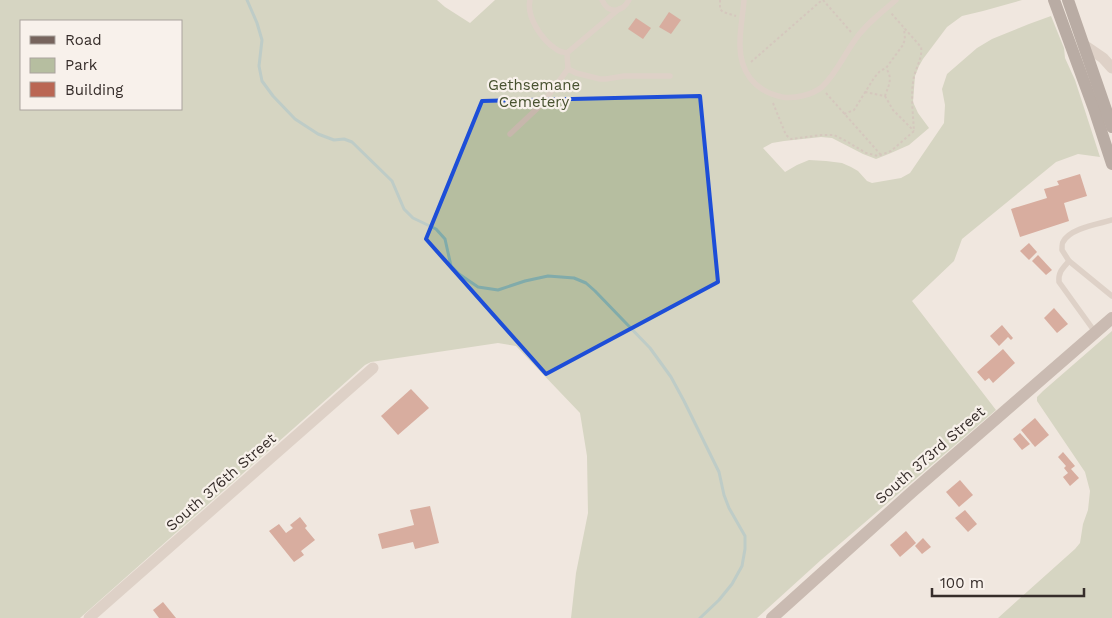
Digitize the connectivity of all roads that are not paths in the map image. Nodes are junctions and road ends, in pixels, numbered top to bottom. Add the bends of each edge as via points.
1 (530, 0) edge
2 (602, 0) edge
3 (629, 0) edge
4 (744, 0) edge
5 (896, 0) edge
6 (1054, 0) edge
7 (1068, 0) edge
8 (619, 10) junction
9 (1084, 45) junction
10 (567, 53) junction
11 (1112, 68) edge
12 (568, 69) junction
13 (670, 76) dead end
14 (1112, 127) edge
15 (510, 134) dead end
16 (1112, 164) edge
17 (1112, 220) edge
18 (1069, 261) junction
19 (1112, 296) edge
20 (1112, 318) edge
21 (1095, 332) junction
22 (373, 368) dead end
23 (88, 618) edge
24 (772, 618) edge

1 - 10 lane via 530,15 537,28 554,48
2 - 8 lane via 608,8
3 - 8 lane
4 - 5 lane via 740,43 744,68 755,84 770,94 786,98 804,96 821,88 856,38
6 - 16 main road
7 - 9 main road
8 - 10 lane
9 - 11 street via 1104,58
9 - 14 main road
10 - 12 lane
12 - 13 lane via 606,79
12 - 15 lane via 542,104
17 - 18 lane via 1068,235 1062,242 1062,250
18 - 19 lane
18 - 21 lane via 1058,276 1059,282
20 - 21 street, South 373rd Street
21 - 24 street, South 373rd Street
22 - 23 street, South 376th Street

